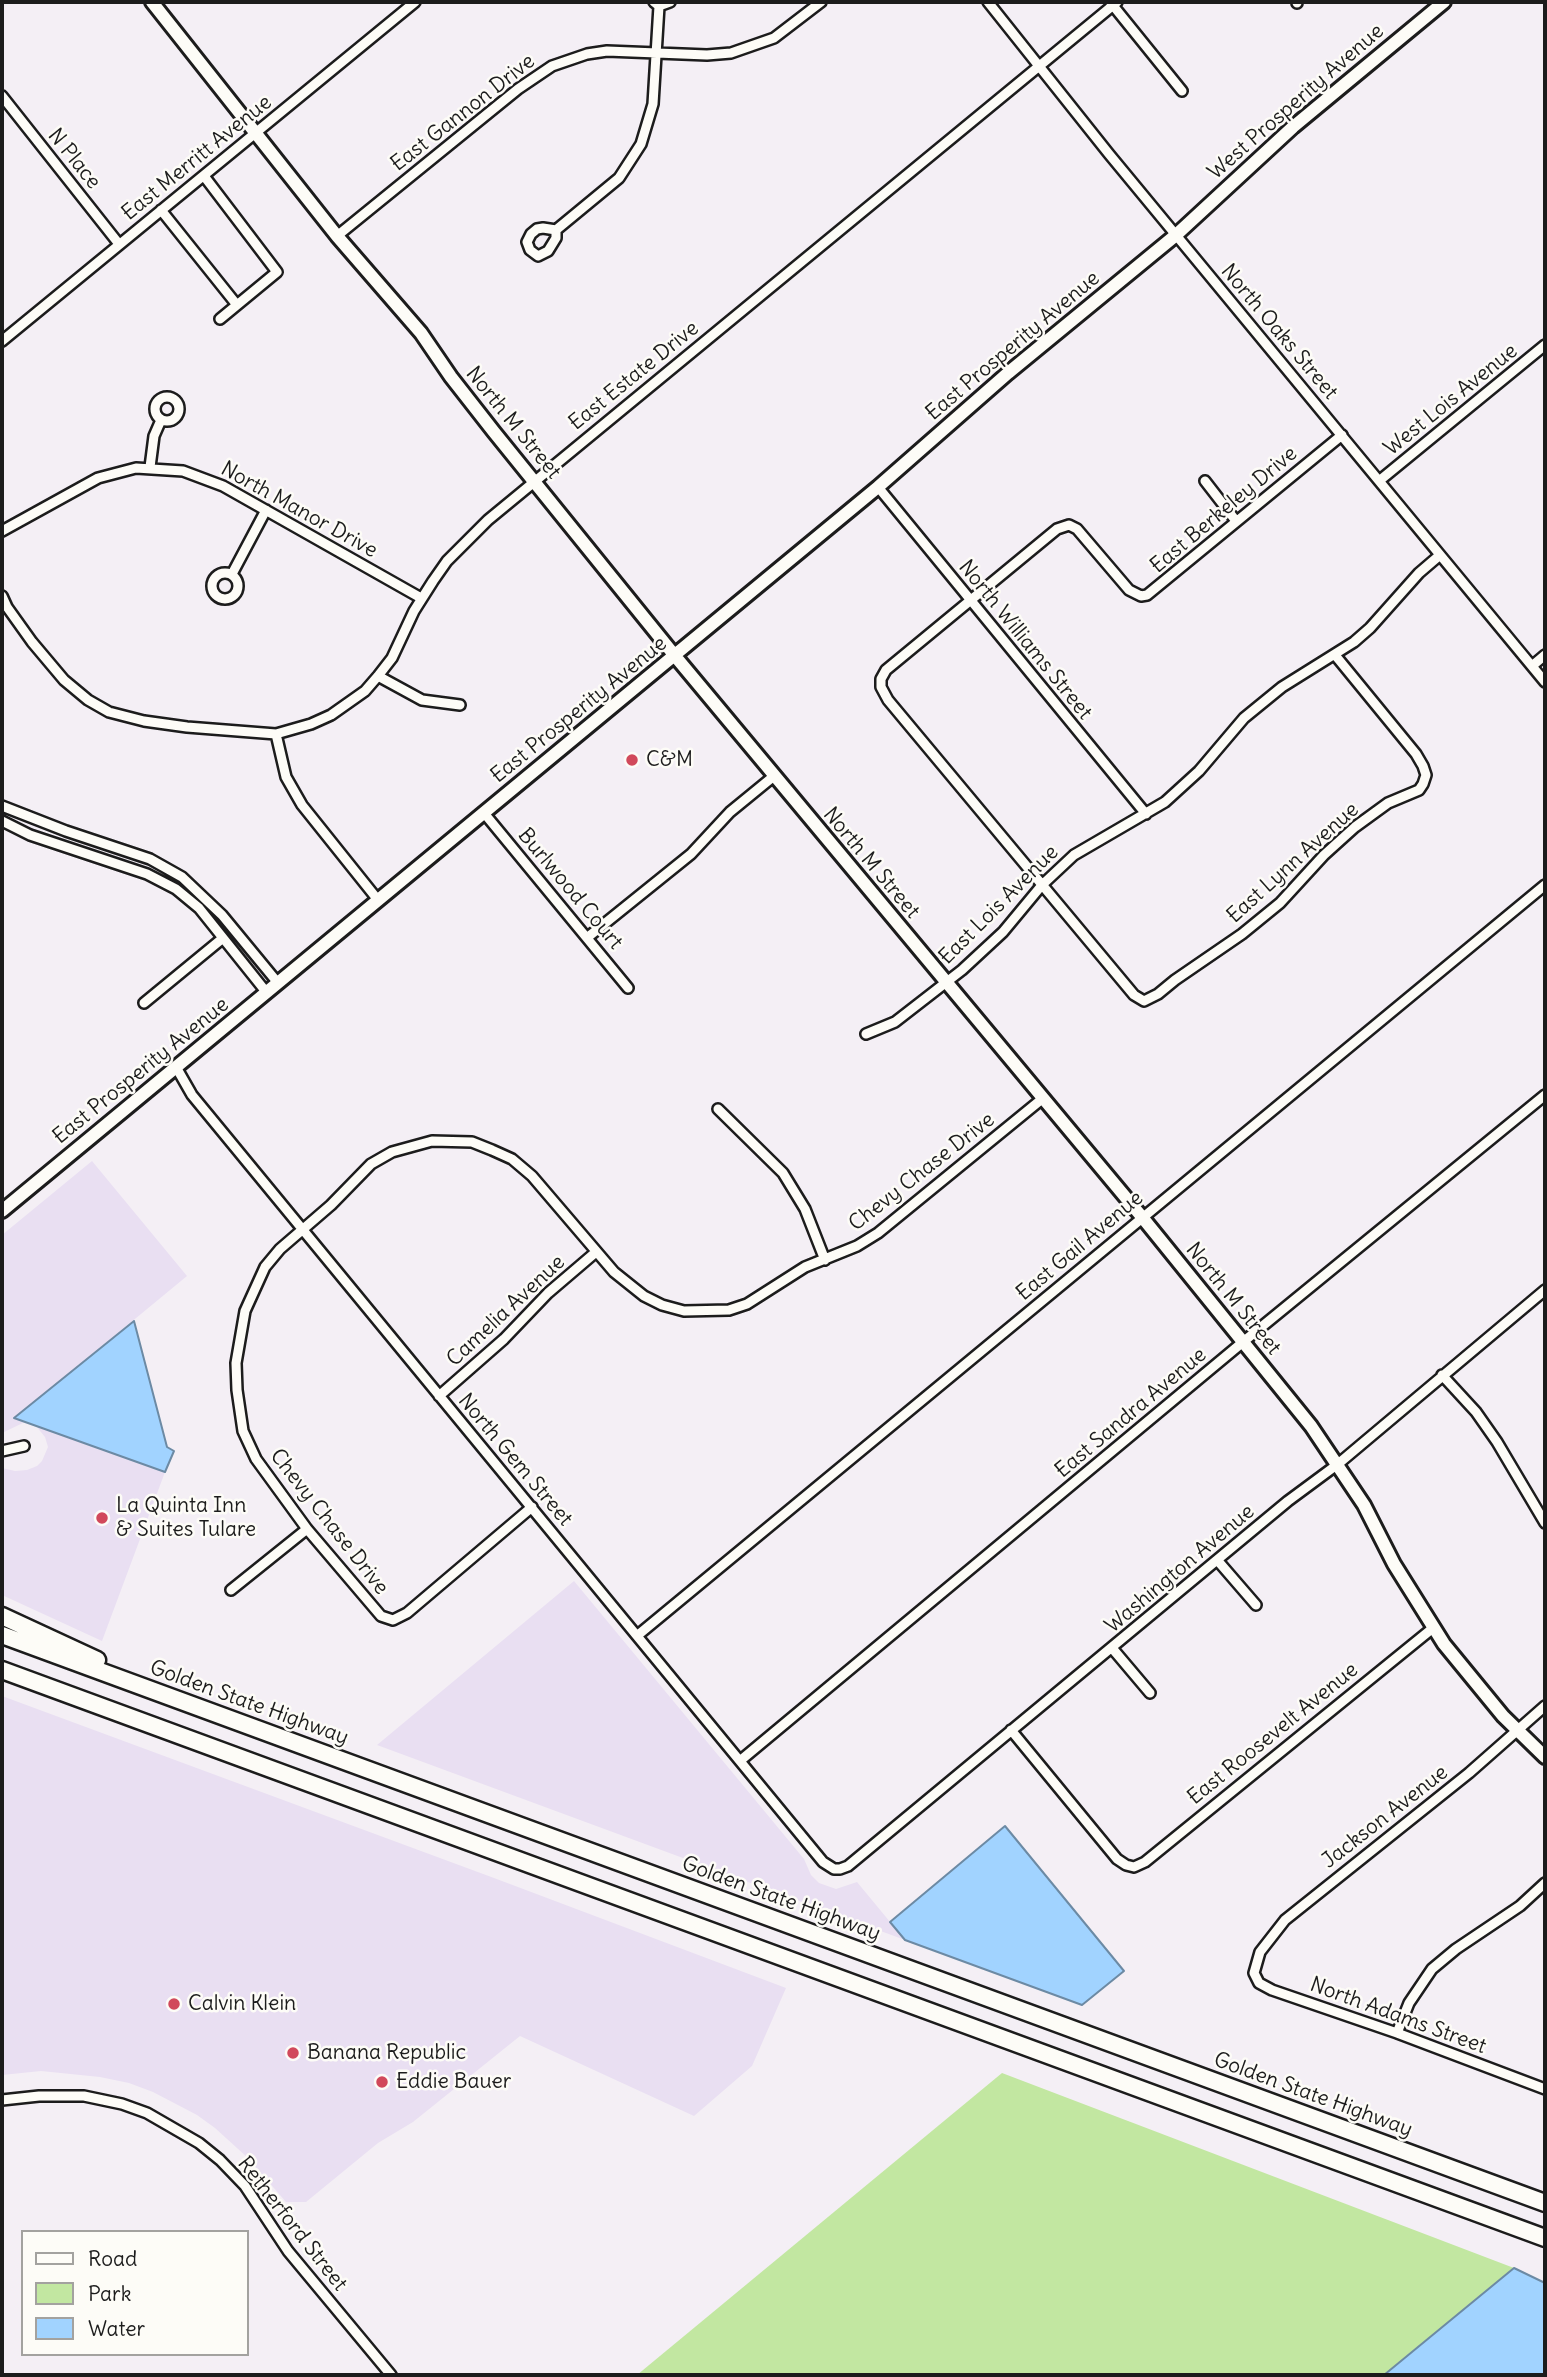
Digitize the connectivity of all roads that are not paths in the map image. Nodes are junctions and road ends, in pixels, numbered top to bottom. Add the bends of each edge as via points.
1 (152, 2) edge
2 (415, 2) edge
3 (670, 2) edge
4 (821, 2) edge
5 (988, 2) edge
6 (1444, 2) edge
7 (1113, 3) edge
8 (657, 4) edge
9 (658, 53) junction
10 (1039, 65) junction
11 (1182, 91) dead end
12 (2, 96) edge
13 (256, 133) junction
14 (204, 176) junction
15 (161, 210) junction
16 (556, 230) dead end
17 (1176, 235) junction
18 (337, 236) junction
19 (119, 244) junction
20 (237, 305) junction
21 (220, 319) dead end
22 (2, 341) edge
23 (1545, 345) edge
24 (161, 421) dead end
25 (1342, 435) junction
26 (150, 467) junction
27 (535, 481) junction
28 (1205, 481) dead end
29 (1379, 481) junction
30 (878, 488) junction
31 (266, 510) junction
32 (1236, 521) junction
33 (2, 531) edge
34 (1440, 555) junction
35 (232, 574) dead end
36 (2, 596) edge
37 (421, 598) junction
38 (970, 602) junction
39 (1335, 655) junction
40 (1545, 655) edge
41 (675, 656) junction
42 (1532, 666) junction
43 (378, 676) junction
44 (1545, 682) edge
45 (460, 705) dead end
46 (276, 734) junction
47 (774, 776) junction
48 (2, 806) edge
49 (484, 813) junction
50 (1146, 814) junction
51 (2, 821) edge
52 (1042, 885) junction
53 (1545, 885) edge
54 (378, 900) junction
55 (588, 937) junction
56 (223, 938) junction
57 (278, 983) junction
58 (945, 983) junction
59 (628, 988) dead end
60 (267, 993) junction
61 (144, 1003) dead end
62 (866, 1034) dead end
63 (176, 1067) junction
64 (1545, 1095) edge
65 (1042, 1099) junction
66 (718, 1109) dead end
67 (2, 1211) edge
68 (1142, 1217) junction
69 (302, 1229) junction
70 (597, 1252) junction
71 (825, 1260) junction
72 (1545, 1290) edge
73 (1243, 1342) junction
74 (1442, 1375) junction
75 (439, 1396) junction
76 (24, 1446) dead end
77 (2, 1451) edge
78 (1338, 1464) junction
79 (532, 1507) junction
80 (1545, 1523) edge
81 (307, 1529) junction
82 (1217, 1560) junction
83 (231, 1590) dead end
84 (1255, 1605) dead end
85 (2, 1616) edge
86 (1433, 1628) junction
87 (2, 1635) edge
88 (638, 1635) junction
89 (1112, 1648) junction
90 (2, 1670) edge
91 (148, 1689) junction
92 (1150, 1693) dead end
93 (1545, 1706) edge
94 (1011, 1730) junction
95 (1517, 1730) junction
96 (1545, 1757) edge
97 (741, 1760) junction
98 (834, 1869) joint
99 (1545, 1883) edge
100 (1256, 1964) joint
101 (1397, 2033) junction
102 (1545, 2089) edge
103 (2, 2101) edge
104 (1545, 2203) edge
105 (1545, 2238) edge
106 (391, 2375) edge

1 - 13 street, North M Street
2 - 13 street, East Merritt Avenue
3 - 8 street
4 - 9 street, East Gannon Drive via 774,38 752,47 707,55
5 - 10 street, North Oaks Street
6 - 17 street, West Prosperity Avenue via 1293,127
7 - 10 street, East Estate Drive
7 - 11 street
8 - 9 street
9 - 16 street via 653,104 641,144 619,178
9 - 18 street, East Gannon Drive via 607,51 552,66
10 - 17 street, North Oaks Street
10 - 27 street, East Estate Drive
12 - 19 street, N Place
13 - 14 street, East Merritt Avenue
13 - 18 street, North M Street
14 - 15 street, East Merritt Avenue
14 - 20 street via 277,272
15 - 19 street, East Merritt Avenue
15 - 20 street
17 - 25 street, North Oaks Street
17 - 30 street, East Prosperity Avenue via 1008,373
18 - 27 street, North M Street via 421,333
19 - 22 street, East Merritt Avenue
20 - 21 street
23 - 29 street, West Lois Avenue
24 - 26 street
25 - 29 street, North Oaks Street
25 - 32 street, East Berkeley Drive
26 - 31 street, North Manor Drive via 199,476
26 - 33 street, North Manor Drive via 98,478
27 - 37 street, East Estate Drive via 456,551
27 - 41 street, North M Street
28 - 32 street
29 - 34 street, North Oaks Street
30 - 38 street, North Williams Street
30 - 41 street, East Prosperity Avenue
31 - 35 street
31 - 37 street, North Manor Drive
32 - 38 street, East Berkeley Drive via 1153,592 1140,597 1077,529 1063,526
34 - 39 street, East Lois Avenue via 1370,628
34 - 42 street, North Oaks Street
36 - 46 street, East Estate Drive via 64,680 109,712 176,726
37 - 43 street, East Estate Drive via 392,658
38 - 50 street, North Williams Street
38 - 52 street, East Berkeley Drive via 886,670 881,687
39 - 50 street, East Lois Avenue via 1263,702 1230,732 1199,771
39 - 52 street, East Lynn Avenue via 1416,754 1426,775 1419,790 1395,799 1355,827 1280,903 1242,934 1144,1001 1134,995
40 - 42 street
41 - 47 street, North M Street
41 - 49 street, East Prosperity Avenue
42 - 44 street, North Oaks Street
43 - 45 street via 422,700
43 - 46 street, East Estate Drive via 331,715
46 - 54 street via 286,777 302,805
47 - 55 street via 730,812 691,854
47 - 58 street, North M Street
48 - 57 street via 150,859 182,877 222,915
49 - 54 street, East Prosperity Avenue
49 - 55 street, Burlwood Court
50 - 52 street, East Lois Avenue via 1074,856
51 - 56 street via 163,881 193,903
52 - 58 street, East Lois Avenue via 1003,932
53 - 68 street, East Gail Avenue
54 - 57 street, East Prosperity Avenue
55 - 59 street, Burlwood Court
56 - 60 street
56 - 61 street
57 - 60 street, East Prosperity Avenue
58 - 62 street, East Lois Avenue via 895,1022
58 - 65 street, North M Street
60 - 63 street, East Prosperity Avenue
63 - 67 street, East Prosperity Avenue
63 - 69 street, North Gem Street via 192,1095
64 - 73 street, East Sandra Avenue
65 - 68 street, North M Street
65 - 71 street, Chevy Chase Drive via 878,1233
66 - 71 street via 783,1174 805,1209
68 - 73 street, North M Street
68 - 88 street, East Gail Avenue
69 - 70 street, Chevy Chase Drive via 371,1164 412,1144 451,1140 472,1142 512,1159 533,1176
69 - 75 street, North Gem Street
69 - 81 street, Chevy Chase Drive via 273,1258 255,1287 245,1311 236,1363 243,1431 256,1459
70 - 71 street, Chevy Chase Drive via 644,1296 684,1311 729,1310 747,1304
70 - 75 street, Camelia Avenue
72 - 74 street, Washington Avenue
73 - 78 street, North M Street
73 - 97 street, East Sandra Avenue
74 - 78 street, Washington Avenue
74 - 80 street via 1497,1442
75 - 79 street, North Gem Street
76 - 77 street
78 - 82 street, Washington Avenue
78 - 86 street, North M Street
79 - 81 street, Chevy Chase Drive via 393,1620 381,1616
79 - 88 street, North Gem Street
81 - 83 street
82 - 84 street
82 - 89 street, Washington Avenue
85 - 91 highway via 102,1662
86 - 94 street, East Roosevelt Avenue via 1134,1867 1117,1859
86 - 95 street, North M Street
87 - 91 highway, Golden State Highway
88 - 97 street, North Gem Street
89 - 92 street
89 - 94 street, Washington Avenue
90 - 105 highway
91 - 104 highway, Golden State Highway
93 - 95 street, Jackson Avenue
94 - 98 street, Washington Avenue via 848,1866
95 - 96 street, North M Street
95 - 100 street, Jackson Avenue via 1285,1920 1270,1936
97 - 98 street, North Gem Street via 823,1862
99 - 101 street via 1432,1969 1409,2003
100 - 101 street, North Adams Street via 1259,1983 1272,1990
101 - 102 street, North Adams Street
103 - 106 street, Retherford Street via 84,2096 110,2102 147,2113 214,2154 252,2195 288,2251

